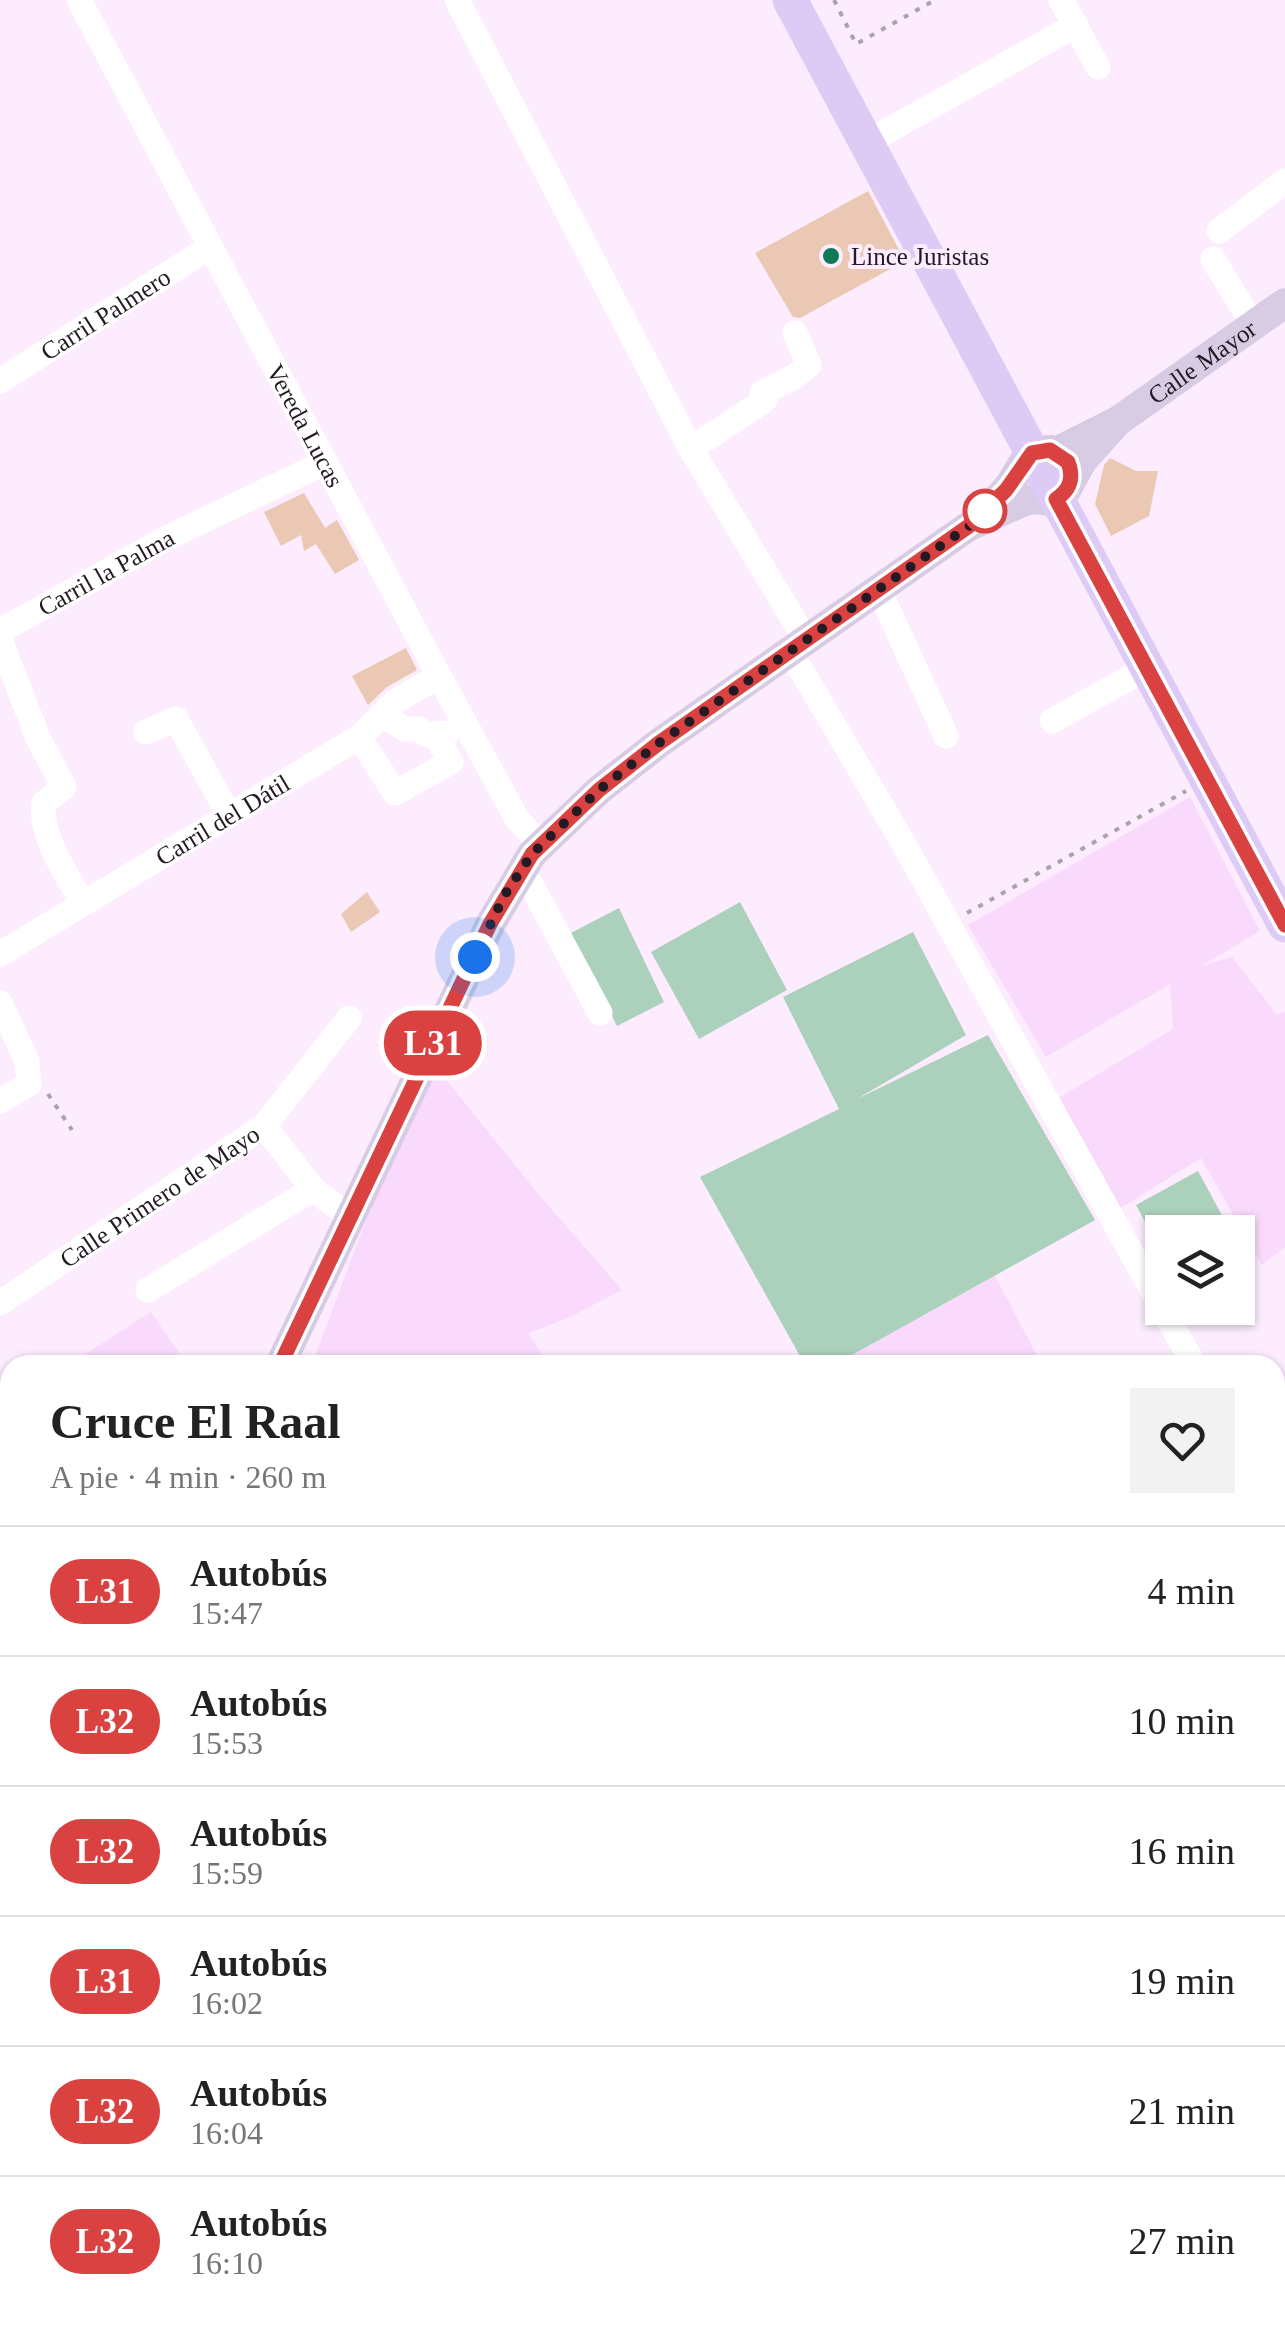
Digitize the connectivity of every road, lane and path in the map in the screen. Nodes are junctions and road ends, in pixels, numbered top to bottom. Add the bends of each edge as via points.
1 (79, 0) edge
2 (457, 0) edge
3 (790, 0) edge
4 (834, 0) edge
5 (935, 0) edge
6 (1061, 0) edge
7 (1076, 25) junction
8 (1098, 66) dead end
9 (866, 143) junction
10 (1285, 180) edge
11 (1219, 232) dead end
12 (210, 246) junction
13 (1213, 260) dead end
14 (1285, 303) edge
15 (1253, 325) junction
16 (795, 332) dead end
17 (0, 381) edge
18 (692, 449) junction
19 (324, 462) junction
20 (1045, 475) junction
21 (879, 590) junction
22 (798, 645) junction
23 (1147, 668) junction
24 (439, 676) junction
25 (384, 716) junction
26 (1052, 721) dead end
27 (469, 730) junction
28 (146, 732) dead end
29 (435, 734) junction
30 (946, 736) dead end
31 (359, 737) junction
32 (1208, 780) junction
33 (229, 815) junction
34 (531, 856) junction
35 (83, 904) junction
36 (948, 923) junction
37 (1285, 925) edge
38 (0, 954) edge
39 (0, 1003) edge
40 (600, 1012) dead end
41 (349, 1018) dead end
42 (27, 1061) junction
43 (0, 1100) edge
44 (264, 1126) junction
45 (72, 1130) dead end
46 (313, 1190) junction
47 (350, 1216) junction
48 (148, 1290) dead end
49 (0, 1304) edge
50 (285, 1355) edge
51 (1188, 1355) edge

1 - 12 street, Vereda Lucas
2 - 18 street
3 - 9 highway
4 - 5 path via 856,44
6 - 7 street
7 - 8 street
7 - 9 street
9 - 20 highway
10 - 11 street
12 - 17 street, Carril Palmero
12 - 19 street, Vereda Lucas
13 - 15 street
14 - 15 main road, Calle Mayor
15 - 20 main road, Calle Mayor
16 - 18 street via 810,365 762,393 765,400
18 - 22 street
19 - 24 street, Vereda Lucas
19 - 35 street, Carril la Palma via 169,537 2,630 2,646 38,738 64,788 44,804 47,834
20 - 21 main road, Calle Mayor
20 - 23 highway
21 - 22 main road, Calle Mayor
21 - 30 street
22 - 34 main road, Calle Mayor via 599,790
22 - 36 street
23 - 26 street
23 - 32 highway
24 - 25 street, Carril del Dátil via 396,701
24 - 27 street, Vereda Lucas
25 - 29 street
25 - 31 street, Carril del Dátil
27 - 29 street
27 - 34 street, Vereda Lucas
28 - 33 street via 176,718
29 - 31 street via 451,762 395,793
31 - 33 street, Carril del Dátil
32 - 36 path
32 - 37 highway
33 - 35 street, Carril del Dátil
34 - 40 street, Vereda Lucas
34 - 47 main road, Calle Mayor via 490,924
35 - 38 street, Carril del Dátil
36 - 51 street
39 - 42 street
41 - 44 street
42 - 43 street via 29,1084
42 - 45 path
44 - 46 street, Calle Primero de Mayo
44 - 49 street, Calle Primero de Mayo
46 - 47 street, Calle Primero de Mayo
46 - 48 street
47 - 50 main road, Calle Mayor

